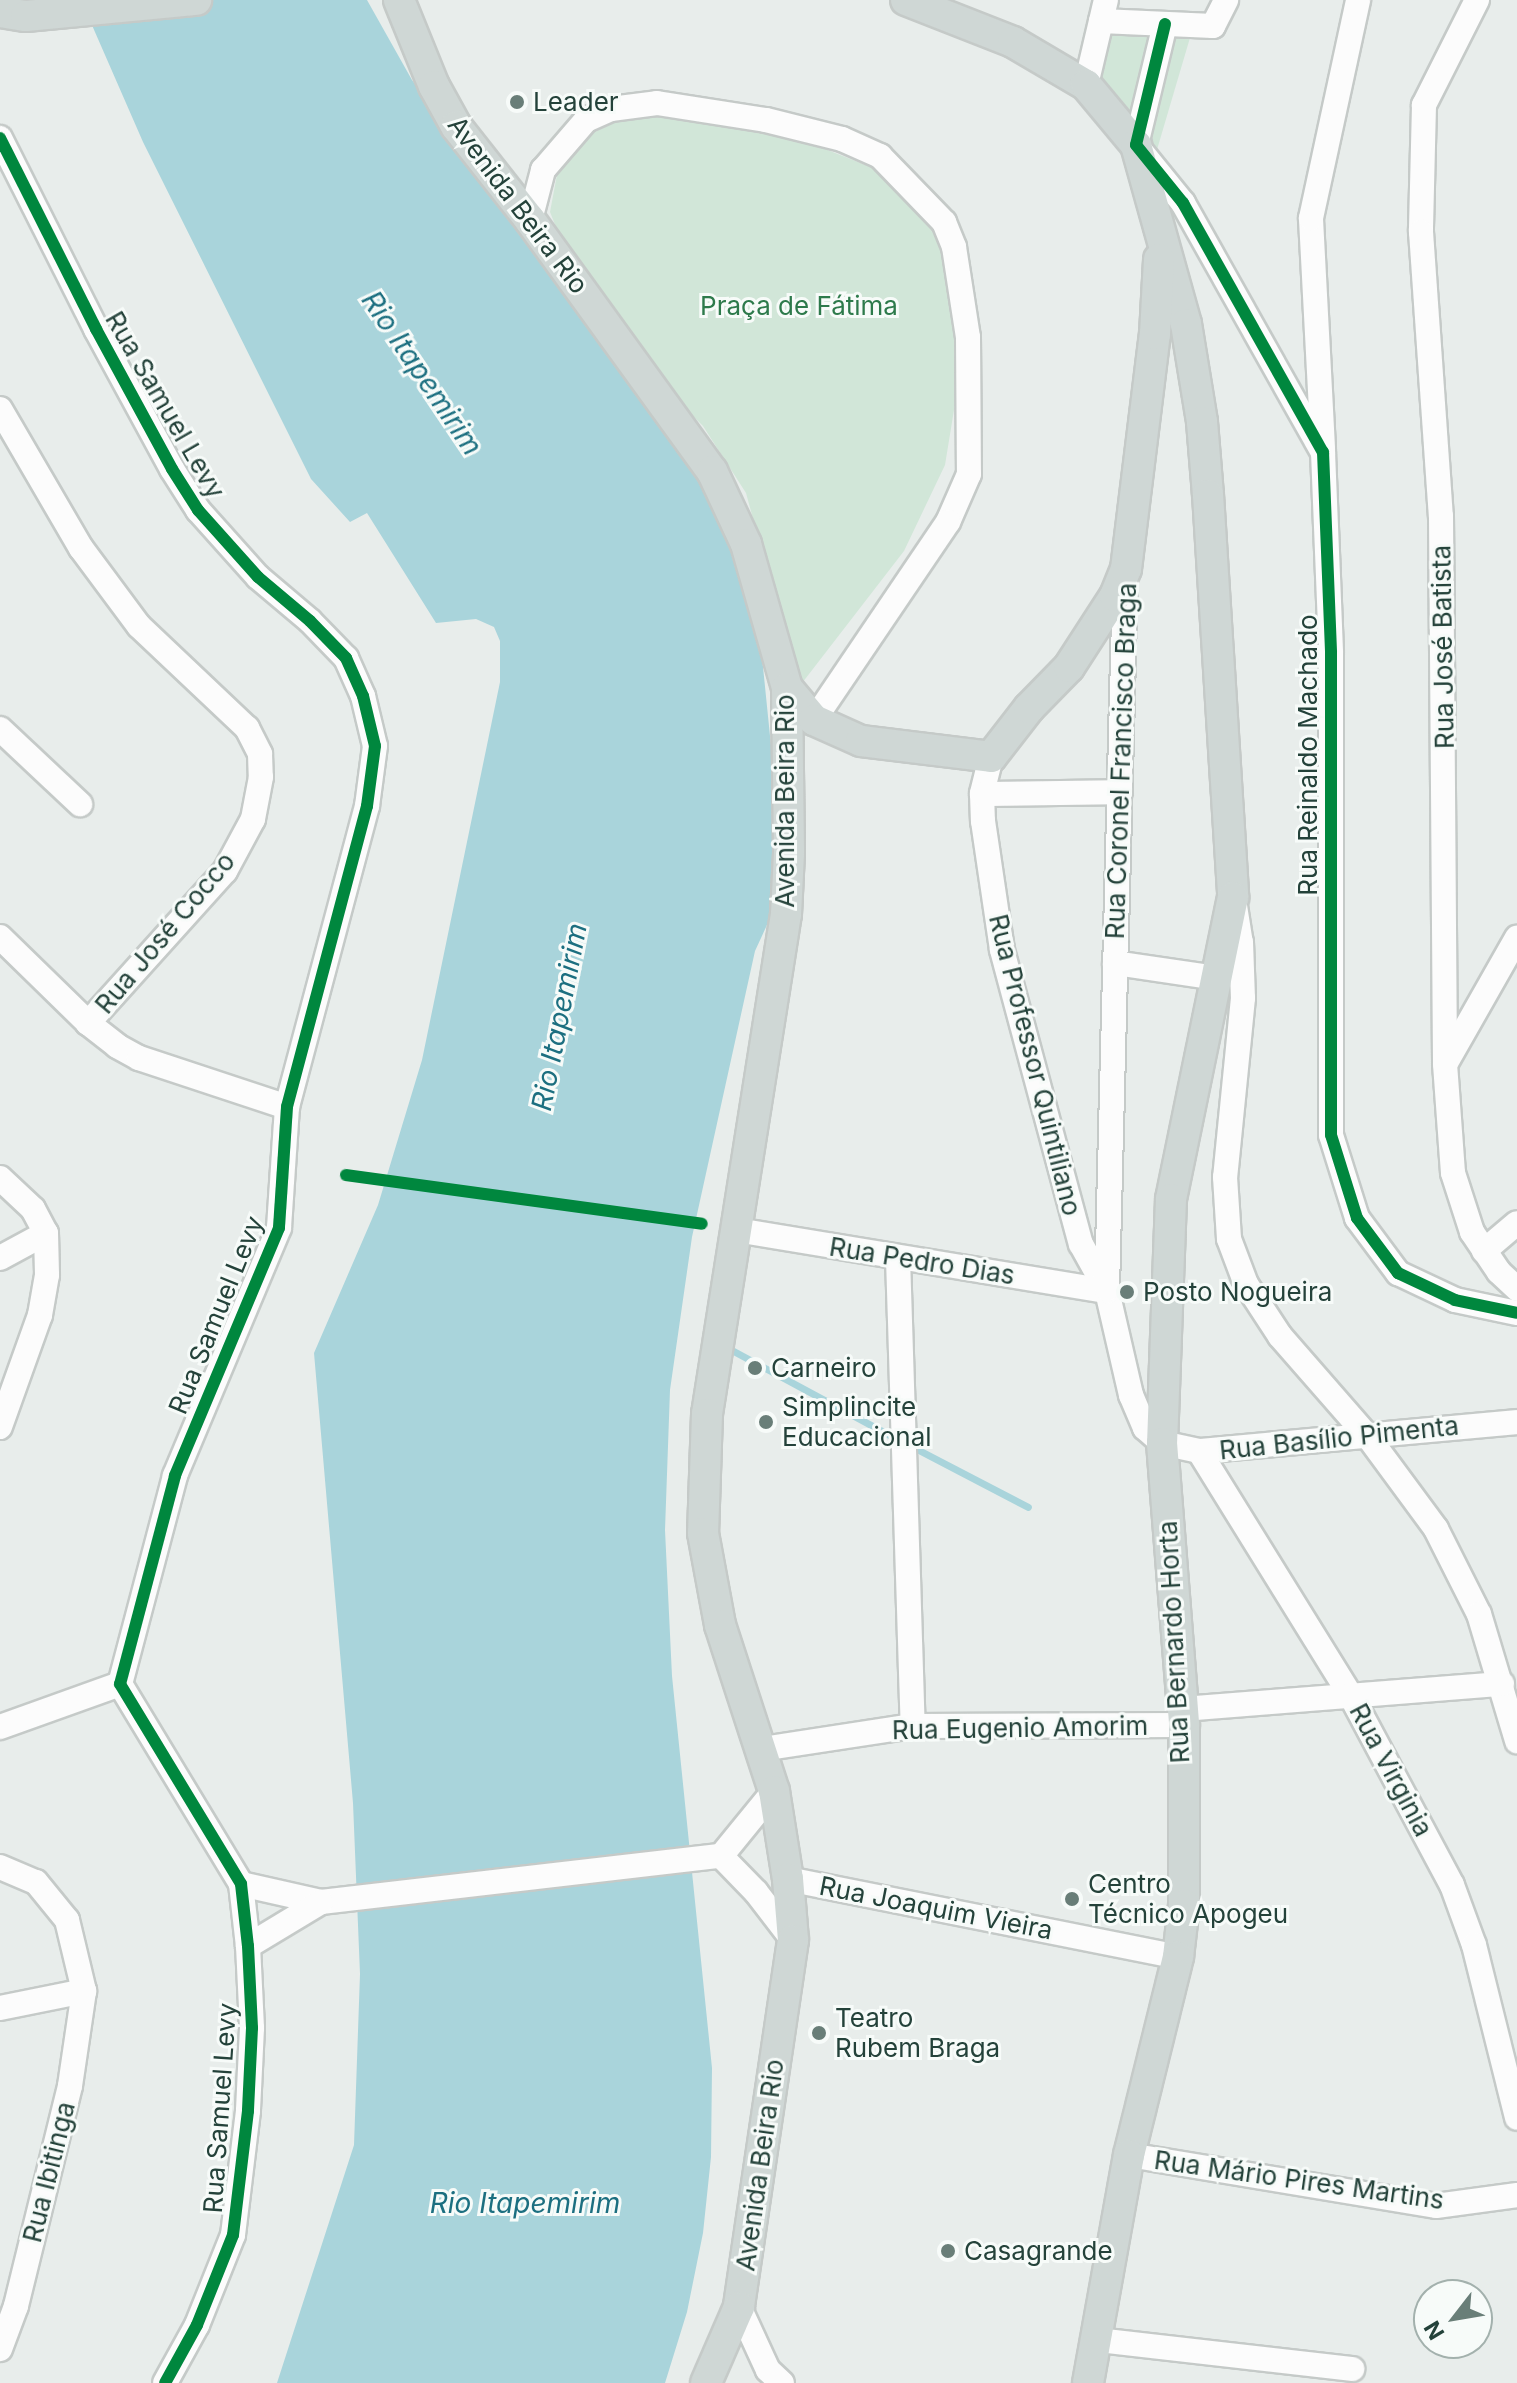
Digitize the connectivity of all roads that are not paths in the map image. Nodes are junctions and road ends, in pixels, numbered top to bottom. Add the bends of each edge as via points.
1 (196, 0) edge
2 (399, 0) edge
3 (906, 0) edge
4 (1226, 0) edge
5 (1358, 0) edge
6 (1477, 0) edge
7 (1104, 11) edge
8 (13, 14) edge
9 (1165, 24) junction
10 (1086, 85) junction
11 (0, 138) edge
12 (1136, 145) junction
13 (530, 220) junction
14 (1160, 232) junction
15 (0, 409) edge
16 (1323, 452) junction
17 (1126, 569) junction
18 (787, 688) junction
19 (814, 720) junction
20 (0, 729) edge
21 (991, 757) junction
22 (1120, 792) junction
23 (982, 794) junction
24 (80, 804) dead end
25 (1233, 897) junction
26 (0, 937) edge
27 (1517, 938) edge
28 (1115, 963) junction
29 (1216, 978) junction
30 (88, 1023) junction
31 (1445, 1064) junction
32 (287, 1107) junction
33 (0, 1178) edge
34 (1517, 1223) edge
35 (737, 1230) junction
36 (46, 1233) junction
37 (1484, 1251) junction
38 (0, 1258) edge
39 (898, 1258) junction
40 (1517, 1288) edge
41 (1107, 1291) junction
42 (1517, 1313) edge
43 (1517, 1422) edge
44 (0, 1427) edge
45 (1369, 1438) junction
46 (1162, 1443) junction
47 (1199, 1451) junction
48 (120, 1684) junction
49 (1502, 1684) junction
50 (1351, 1696) junction
51 (1183, 1717) junction
52 (913, 1726) junction
53 (0, 1727) edge
54 (1517, 1741) edge
55 (762, 1749) junction
56 (774, 1791) junction
57 (716, 1857) junction
58 (0, 1867) edge
59 (788, 1879) junction
60 (241, 1884) junction
61 (326, 1902) junction
62 (793, 1940) junction
63 (248, 1946) junction
64 (1178, 1957) junction
65 (84, 1991) junction
66 (0, 2008) edge
67 (1517, 2118) edge
68 (1129, 2155) junction
69 (1517, 2195) edge
70 (739, 2307) junction
71 (1098, 2340) junction
72 (0, 2349) edge
73 (1352, 2369) dead end
74 (165, 2383) edge
75 (706, 2383) edge
76 (782, 2383) edge
77 (1088, 2383) edge

1 - 8 main road
2 - 13 main road, Avenida Beira Rio via 456,126
3 - 10 main road via 1013,42
4 - 9 street via 1213,26
5 - 16 street via 1311,218
6 - 31 street, Rua José Batista via 1424,105 1421,232 1441,516
7 - 9 street
7 - 10 street
9 - 12 street
10 - 12 main road
11 - 32 street, Rua Samuel Levy via 96,329 198,510 258,577 346,658 363,696 375,746 367,806
12 - 14 main road, Rua Bernardo Horta
12 - 16 street, Rua Reinaldo Machado via 1183,203
13 - 18 main road, Avenida Beira Rio via 712,471 746,544
13 - 19 street via 543,170 586,120 611,109 657,103 766,120 842,139 880,156 944,222 954,247 968,337 969,474 940,535
14 - 17 main road, Rua Coronel Francisco Braga via 1155,334
14 - 25 main road, Rua Bernardo Horta via 1186,324 1202,422
15 - 30 street, Rua José Cocco via 81,548 139,626 247,728 260,754 253,819 225,871
16 - 42 street, Rua Reinaldo Machado via 1331,653 1331,1135 1357,1218 1398,1273 1455,1300
17 - 21 main road, Rua Professor Quintiliano via 1115,596 1069,667
17 - 22 street, Rua Coronel Francisco Braga
18 - 19 main road
18 - 35 main road, Avenida Beira Rio via 786,914
19 - 21 main road via 861,741
20 - 24 street
21 - 23 street, Rua Professor Quintiliano
22 - 23 street
22 - 28 street, Rua Coronel Francisco Braga
23 - 41 street, Rua Professor Quintiliano via 1002,950 1081,1244
25 - 29 main road, Rua Bernardo Horta
25 - 45 street via 1243,998 1225,1177 1229,1239 1246,1284 1280,1336
26 - 30 street
27 - 31 street
28 - 29 street
28 - 41 street, Rua Coronel Francisco Braga
29 - 46 main road, Rua Bernardo Horta via 1171,1199
30 - 32 street via 139,1058
31 - 37 street, Rua José Batista via 1453,1173 1472,1232
32 - 48 street, Rua Samuel Levy via 279,1228 175,1476
33 - 36 street via 33,1209
34 - 37 street
35 - 39 street, Rua Pedro Dias
35 - 55 main road, Avenida Beira Rio via 707,1414 703,1533 720,1625
36 - 38 street
36 - 44 street via 47,1275 40,1315
37 - 40 street, Rua José Batista
39 - 41 street, Rua Pedro Dias
39 - 52 street
41 - 46 street, Rua Professor Quintiliano via 1136,1413
43 - 45 street, Rua Basílio Pimenta
45 - 47 street, Rua Basílio Pimenta
45 - 49 street via 1436,1529 1479,1614
46 - 47 street, Rua Basílio Pimenta
46 - 51 main road, Rua Bernardo Horta
47 - 50 street, Rua Virginia
48 - 53 street
48 - 60 street, Rua Samuel Levy
49 - 50 street, Rua Eugenio Amorim
49 - 54 street
50 - 51 street, Rua Eugenio Amorim
50 - 67 street, Rua Virginia via 1452,1885 1474,1945
51 - 52 street, Rua Eugenio Amorim
51 - 64 main road, Rua Bernardo Horta via 1184,1905
52 - 55 street, Rua Eugenio Amorim
55 - 56 main road, Avenida Beira Rio
56 - 57 street
56 - 59 main road, Avenida Beira Rio
57 - 61 street
57 - 62 street via 756,1892
58 - 65 street via 36,1882 67,1920
59 - 62 main road, Avenida Beira Rio
59 - 64 street, Rua Joaquim Vieira
60 - 61 street
60 - 63 street, Rua Samuel Levy
61 - 63 street
62 - 70 main road, Avenida Beira Rio
63 - 74 street, Rua Samuel Levy via 250,2070 233,2235 197,2325
64 - 68 main road, Rua Bernardo Horta
65 - 66 street
65 - 72 street, Rua Ibitinga via 70,2086 16,2306
68 - 69 street, Rua Mário Pires Martins via 1436,2206
68 - 71 main road, Rua Bernardo Horta
70 - 75 main road, Avenida Beira Rio
70 - 76 street via 768,2370
71 - 73 street
71 - 77 main road, Rua Bernardo Horta

